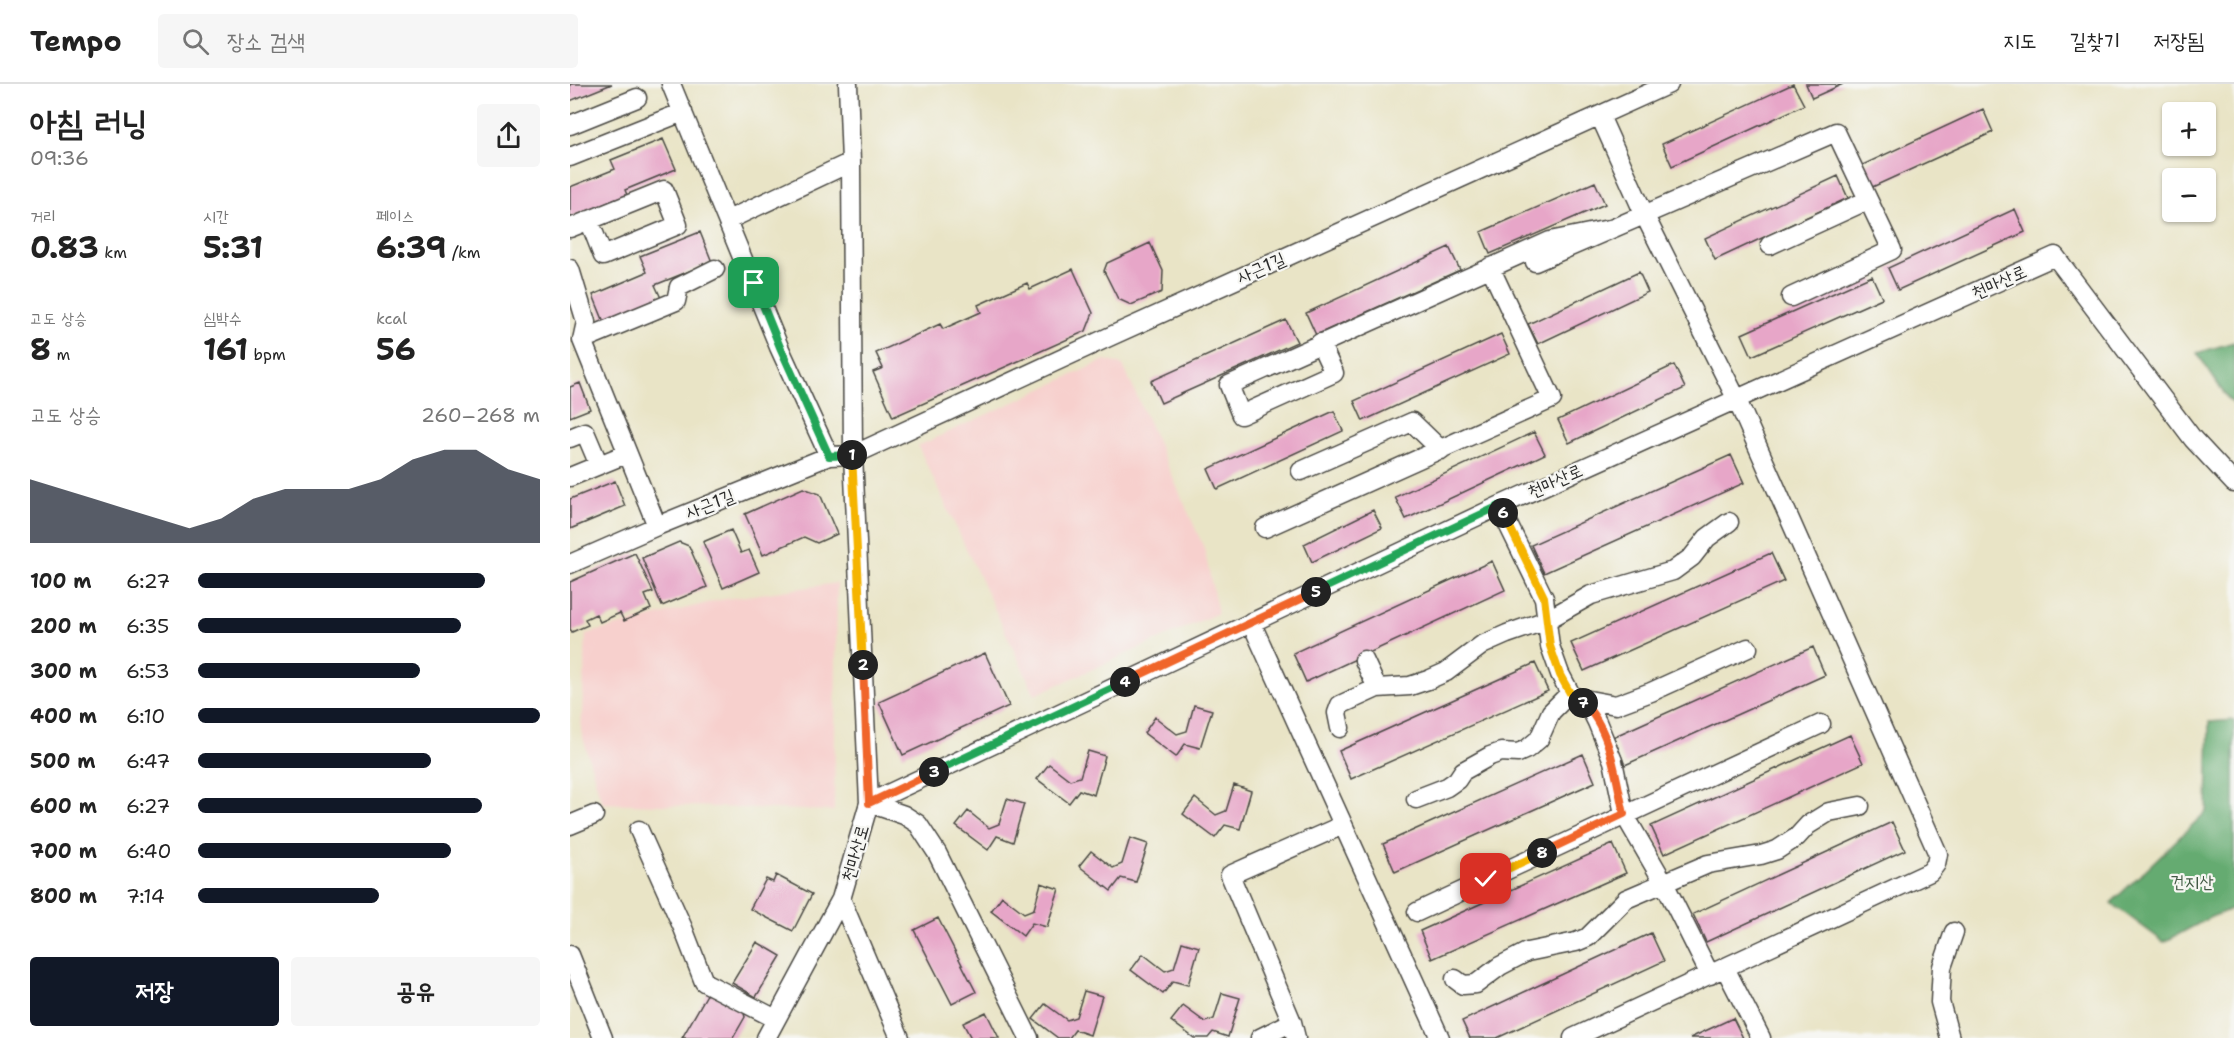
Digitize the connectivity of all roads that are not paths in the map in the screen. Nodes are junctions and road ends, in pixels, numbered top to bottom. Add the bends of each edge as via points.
1 (671, 84) edge
2 (848, 84) edge
3 (1669, 84) edge
4 (637, 98) dead end
5 (683, 112) junction
6 (1600, 116) junction
7 (570, 125) edge
8 (570, 157) edge
9 (851, 162) junction
10 (1868, 200) junction
11 (1645, 216) junction
12 (589, 220) junction
13 (728, 220) junction
14 (570, 228) edge
15 (1614, 228) junction
16 (1770, 245) dead end
17 (1535, 262) dead end
18 (1490, 267) junction
19 (570, 268) edge
20 (715, 269) dead end
21 (1791, 297) dead end
22 (579, 331) edge
23 (1320, 343) junction
24 (1737, 400) junction
25 (570, 438) edge
26 (1441, 450) junction
27 (627, 454) junction
28 (853, 455) junction
29 (829, 456) junction
30 (599, 465) junction
31 (1301, 471) dead end
32 (570, 477) edge
33 (2234, 483) edge
34 (1499, 506) junction
35 (1730, 522) dead end
36 (657, 526) junction
37 (1265, 528) dead end
38 (570, 564) edge
39 (1547, 620) junction
40 (1251, 622) junction
41 (1748, 648) dead end
42 (1364, 660) dead end
43 (1377, 688) junction
44 (1574, 696) junction
45 (1821, 724) dead end
46 (1340, 728) dead end
47 (1416, 799) dead end
48 (869, 803) junction
49 (1860, 806) dead end
50 (1624, 814) junction
51 (594, 815) dead end
52 (570, 825) edge
53 (1343, 825) junction
54 (639, 830) dead end
55 (1664, 883) junction
56 (841, 899) junction
57 (1417, 912) dead end
58 (1954, 932) dead end
59 (570, 955) edge
60 (1717, 972) junction
61 (1455, 979) dead end
62 (776, 1019) junction
63 (1294, 1030) edge
64 (603, 1038) edge
65 (766, 1038) edge
66 (900, 1038) edge
67 (1029, 1038) edge
68 (1260, 1038) edge
69 (1440, 1038) edge
70 (1573, 1038) edge
71 (1761, 1038) edge
72 (1950, 1038) edge

1 - 5 street
2 - 9 street
3 - 6 street, 사근1길
4 - 7 street
5 - 8 street
5 - 13 street
6 - 11 street
6 - 28 street, 사근1길
9 - 13 street
9 - 28 street
10 - 11 street via 1836,132
10 - 16 street
10 - 21 street via 1892,250
11 - 15 street
11 - 24 street
12 - 12 street via 664,190 678,225 603,256
12 - 14 street
13 - 29 street
15 - 17 street
15 - 18 street via 1550,241
18 - 23 street
18 - 26 street via 1552,399
19 - 22 street
20 - 22 street via 678,287 676,301
22 - 27 street
23 - 23 street via 1229,385 1242,415 1334,373
24 - 33 street, 천마산로 via 2055,256 2193,439
24 - 34 street, 천마산로
24 - 60 street via 1938,854 1930,872
25 - 30 street via 585,432
26 - 31 street via 1412,422
26 - 37 street
27 - 30 street
27 - 36 street
28 - 29 street, 사근1길
28 - 48 street
29 - 36 street, 사근1길
30 - 32 street
34 - 39 street via 1544,597
34 - 40 street, 천마산로
35 - 39 street via 1673,571 1599,591
36 - 38 street, 사근1길
39 - 43 street via 1492,640 1428,680 1410,686
39 - 44 street via 1550,646 1560,675
40 - 48 street, 천마산로
40 - 53 street
41 - 44 street via 1616,705
42 - 43 street
43 - 46 street via 1340,705
44 - 47 street via 1551,712 1539,739 1527,749 1490,756 1463,771 1447,787
44 - 50 street via 1591,710 1607,742
45 - 50 street
48 - 56 street, 천마산로
48 - 67 street via 918,824 937,853
49 - 55 street via 1829,812 1777,850 1708,864
50 - 55 street
50 - 57 street
51 - 52 street
53 - 63 street via 1230,875
53 - 69 street
54 - 62 street via 704,982
55 - 60 street
55 - 61 street via 1626,899 1588,937 1527,952 1476,984 1463,984
56 - 62 street, 천마산로
56 - 66 street
58 - 72 street via 1942,967 1940,1002
59 - 64 street
60 - 70 street
60 - 71 street
62 - 65 street, 천마산로
63 - 68 street

